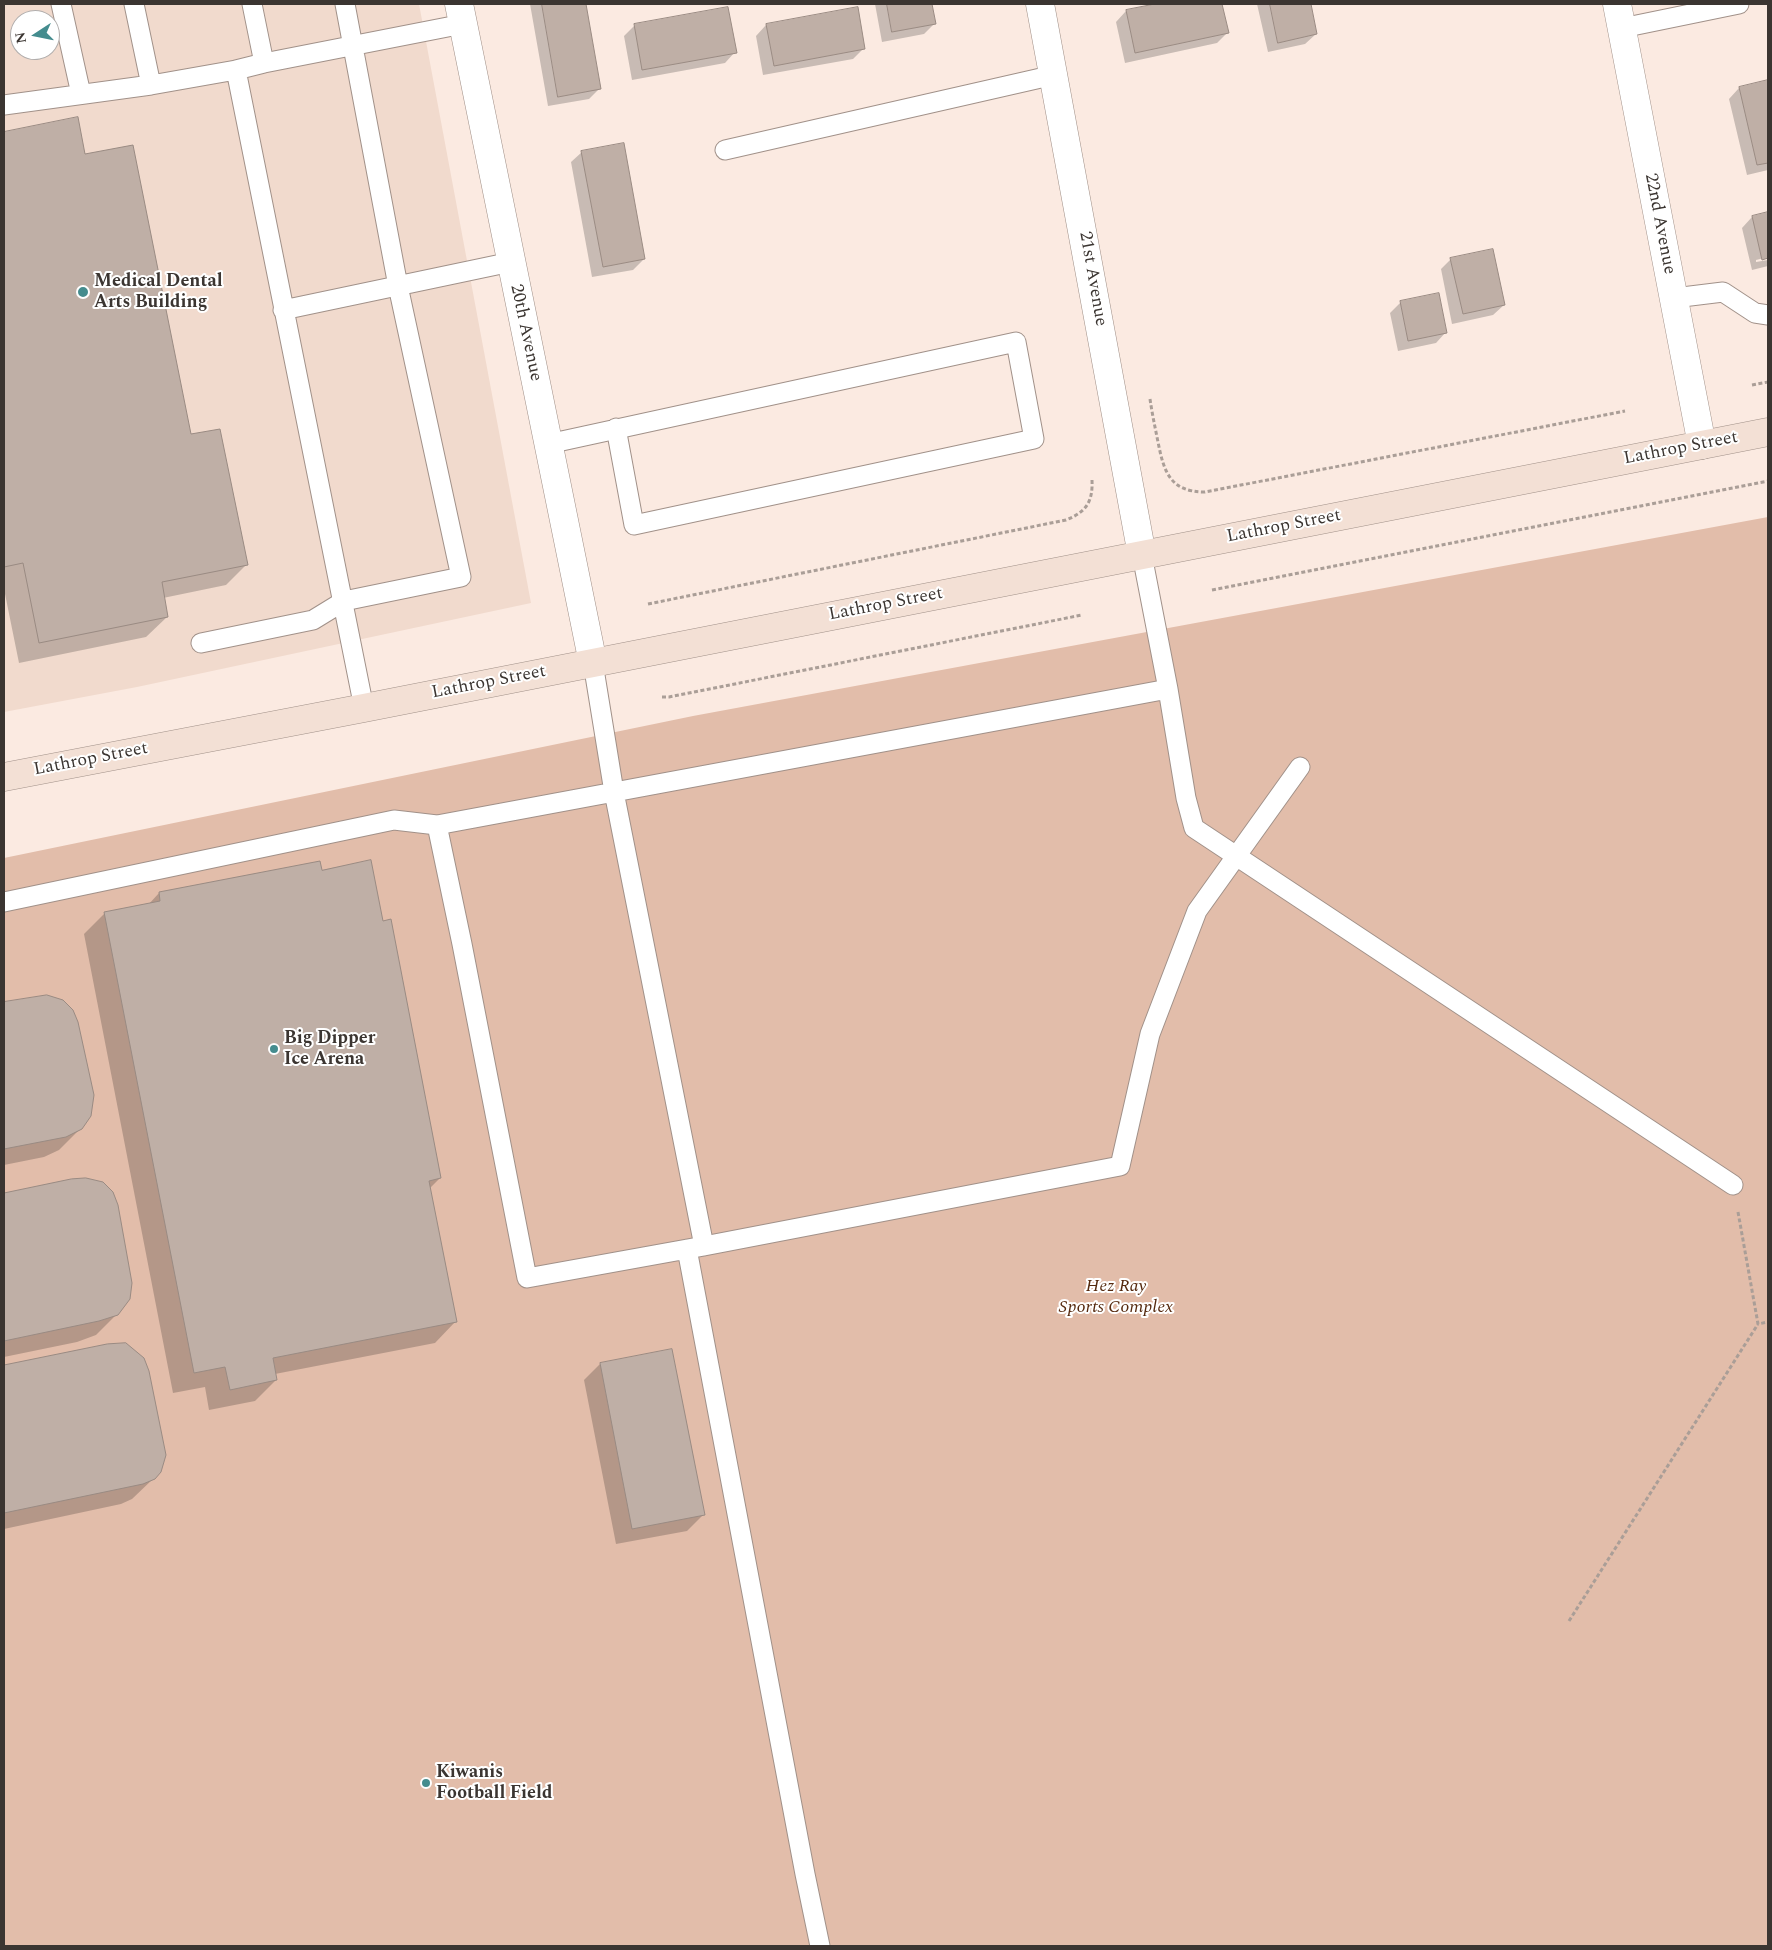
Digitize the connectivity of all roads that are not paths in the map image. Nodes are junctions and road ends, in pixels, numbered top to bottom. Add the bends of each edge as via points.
1 (60, 4) edge
2 (134, 4) edge
3 (252, 4) edge
4 (345, 4) edge
5 (1040, 4) edge
6 (1739, 4) edge
7 (461, 14) edge
8 (1619, 16) edge
9 (353, 46) junction
10 (264, 63) junction
11 (236, 70) junction
12 (1054, 75) junction
13 (151, 85) junction
14 (81, 94) junction
15 (4, 106) edge
16 (725, 150) dead end
17 (511, 262) junction
18 (398, 286) junction
19 (1674, 298) junction
20 (283, 310) junction
21 (1768, 315) edge
22 (616, 428) junction
23 (1768, 432) edge
24 (548, 444) junction
25 (1702, 445) junction
26 (1142, 555) junction
27 (344, 601) junction
28 (201, 643) dead end
29 (593, 663) junction
30 (1168, 689) junction
31 (364, 708) junction
32 (1300, 768) dead end
33 (4, 777) edge
34 (614, 792) junction
35 (438, 826) junction
36 (1236, 856) junction
37 (4, 902) edge
38 (1733, 1185) road end
39 (696, 1248) junction
40 (820, 1946) edge

1 - 14 lane
2 - 13 lane
3 - 10 lane
4 - 9 lane
5 - 12 street, 21st Avenue
6 - 8 lane
7 - 9 lane
7 - 17 street, 20th Avenue
8 - 19 street, 22nd Avenue
9 - 10 lane
9 - 18 lane
10 - 11 lane
11 - 13 lane
11 - 20 lane
12 - 16 lane
12 - 26 street, 21st Avenue
13 - 14 lane
14 - 15 lane
17 - 18 lane
17 - 24 street, 20th Avenue
18 - 20 lane
18 - 27 lane via 461,577
19 - 21 lane via 1722,292 1755,313
19 - 25 street, 22nd Avenue
20 - 27 lane
22 - 22 lane via 1016,342 1034,439 634,525
22 - 24 lane
23 - 25 main road, Lathrop Street
24 - 29 street, 20th Avenue
25 - 26 main road, Lathrop Street
26 - 29 main road, Lathrop Street
26 - 30 lane
27 - 28 lane via 313,620
27 - 31 lane
29 - 31 main road, Lathrop Street
29 - 34 lane
30 - 34 lane
30 - 36 lane via 1194,828
31 - 33 main road, Lathrop Street
32 - 36 lane
34 - 35 lane
34 - 39 lane
35 - 37 lane via 394,820
35 - 39 lane via 527,1278
36 - 38 lane
36 - 39 lane via 1197,912 1150,1034 1120,1166
39 - 40 lane via 804,1874

